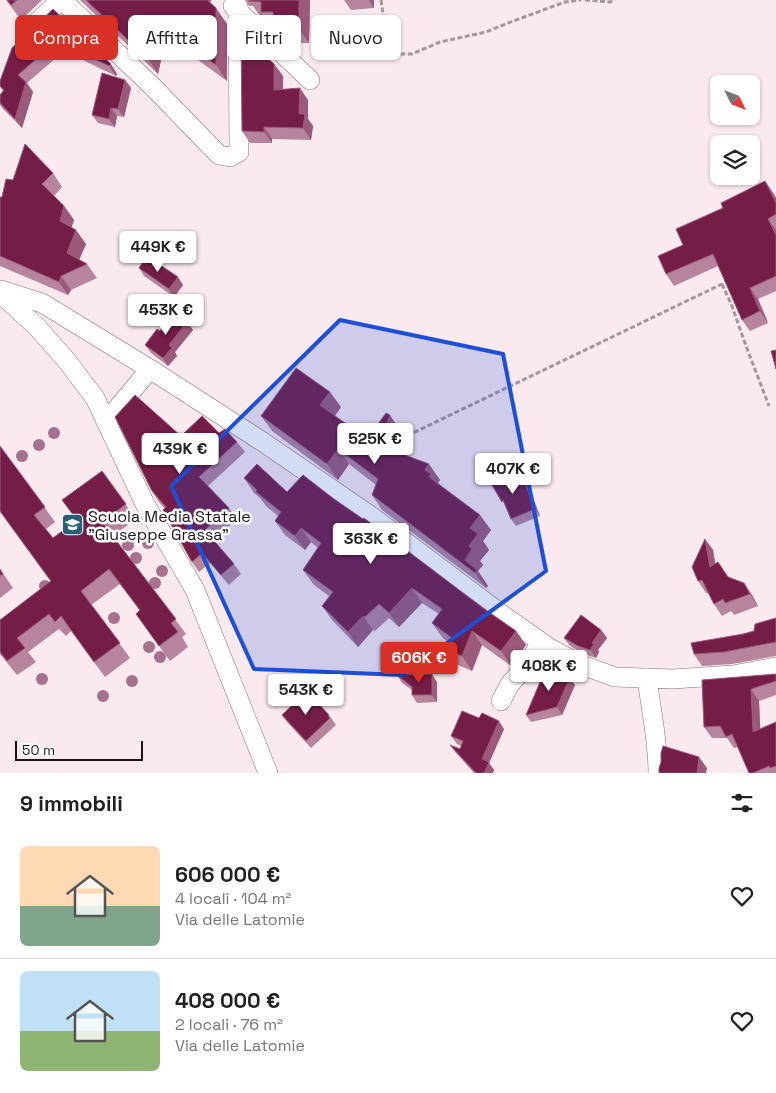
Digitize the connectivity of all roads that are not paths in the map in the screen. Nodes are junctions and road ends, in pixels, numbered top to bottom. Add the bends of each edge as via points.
1 (61, 0) edge
2 (234, 4) edge
3 (45, 15) edge
4 (310, 80) dead end
5 (0, 292) edge
6 (150, 369) junction
7 (106, 422) junction
8 (541, 643) junction
9 (776, 666) edge
10 (647, 678) junction
11 (501, 701) dead end
12 (268, 773) edge
13 (658, 773) edge

1 - 2 street via 219,155 230,158 239,152
1 - 3 street
2 - 4 street
5 - 6 street via 42,303
5 - 7 street via 67,361 95,398
6 - 7 street
6 - 8 street via 371,516
7 - 12 street via 145,504 195,590
8 - 10 street via 580,664 615,677
8 - 11 street
9 - 10 street via 734,675
10 - 13 street

